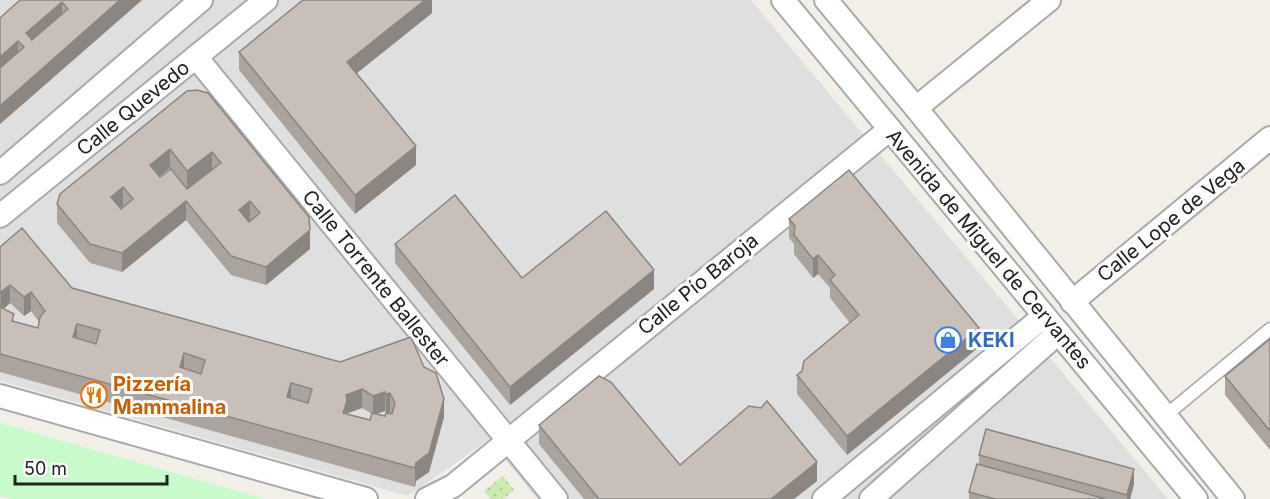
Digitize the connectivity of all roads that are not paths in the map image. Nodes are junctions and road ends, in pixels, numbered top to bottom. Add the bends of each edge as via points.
1 (201, 0) edge
2 (266, 0) edge
3 (783, 0) edge
4 (826, 0) edge
5 (1049, 0) edge
6 (196, 57) junction
7 (916, 108) junction
8 (890, 129) junction
9 (1270, 138) edge
10 (0, 173) edge
11 (0, 216) edge
12 (1072, 302) junction
13 (1051, 324) junction
14 (1270, 329) edge
15 (0, 396) edge
16 (1165, 416) junction
17 (507, 440) junction
18 (883, 496) edge
19 (366, 499) edge
20 (428, 499) edge
21 (556, 499) edge
22 (824, 499) edge
23 (1196, 499) edge
24 (1233, 499) edge

1 - 10 street, Calle Quevedo
2 - 6 street, Calle Quevedo
3 - 8 street, Avenida de Miguel de Cervantes
4 - 7 street, Avenida de Miguel de Cervantes
5 - 7 street
6 - 11 street, Calle Quevedo
6 - 17 street, Calle Torrente Ballester
7 - 12 street, Avenida de Miguel de Cervantes
8 - 13 street, Avenida de Miguel de Cervantes
8 - 17 street, Calle Pío Baroja
9 - 12 street, Calle Lope de Vega
12 - 16 street, Avenida de Miguel de Cervantes
13 - 18 street
13 - 22 street
13 - 23 street, Avenida de Miguel de Cervantes
14 - 16 lane
15 - 19 street
16 - 24 street, Avenida de Miguel de Cervantes
17 - 20 street, Calle Pío Baroja via 453,486
17 - 21 street, Calle Torrente Ballester

